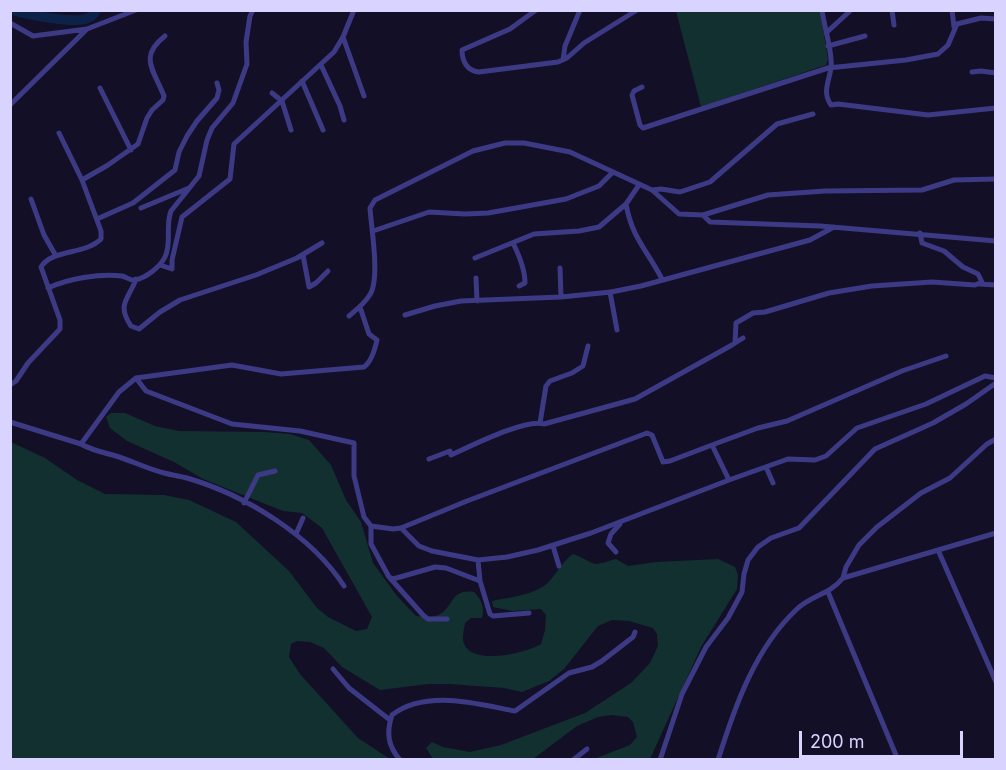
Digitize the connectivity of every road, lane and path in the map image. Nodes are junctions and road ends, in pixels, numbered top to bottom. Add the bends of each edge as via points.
1 (136, 10) edge
2 (254, 10) edge
3 (354, 10) edge
4 (536, 10) edge
5 (580, 10) edge
6 (637, 10) edge
7 (822, 10) edge
8 (851, 10) edge
9 (892, 10) edge
10 (952, 10) edge
11 (996, 18) edge
12 (10, 23) edge
13 (894, 24) dead end
14 (954, 27) junction
15 (87, 29) junction
16 (826, 33) junction
17 (165, 36) dead end
18 (865, 36) dead end
19 (343, 37) junction
20 (828, 46) junction
21 (563, 60) junction
22 (321, 65) junction
23 (831, 68) junction
24 (972, 72) dead end
25 (996, 73) edge
26 (302, 81) junction
27 (217, 83) dead end
28 (100, 87) dead end
29 (642, 87) dead end
30 (272, 93) dead end
31 (364, 96) dead end
32 (282, 101) junction
33 (10, 105) edge
34 (996, 108) edge
35 (813, 114) dead end
36 (344, 120) dead end
37 (291, 130) dead end
38 (323, 130) dead end
39 (59, 133) dead end
40 (130, 150) junction
41 (612, 174) junction
42 (996, 179) edge
43 (82, 180) junction
44 (639, 185) junction
45 (190, 188) junction
46 (652, 190) junction
47 (31, 199) dead end
48 (626, 204) junction
49 (141, 208) dead end
50 (703, 215) junction
51 (97, 219) junction
52 (834, 227) junction
53 (373, 231) junction
54 (920, 233) junction
55 (996, 241) edge
56 (322, 243) dead end
57 (513, 243) junction
58 (303, 255) junction
59 (56, 256) junction
60 (475, 258) dead end
61 (160, 265) junction
62 (560, 268) dead end
63 (328, 271) dead end
64 (476, 278) dead end
65 (981, 278) junction
66 (136, 279) junction
67 (662, 279) junction
68 (979, 284) junction
69 (993, 285) edge
70 (519, 286) dead end
71 (48, 288) junction
72 (610, 292) junction
73 (561, 297) junction
74 (477, 301) junction
75 (360, 307) junction
76 (405, 315) dead end
77 (350, 316) dead end
78 (617, 330) dead end
79 (743, 338) dead end
80 (735, 343) junction
81 (588, 346) dead end
82 (946, 356) dead end
83 (136, 378) junction
84 (996, 378) edge
85 (996, 383) edge
86 (10, 385) edge
87 (10, 422) edge
88 (540, 423) junction
89 (996, 439) edge
90 (84, 444) junction
91 (712, 445) junction
92 (429, 459) dead end
93 (766, 467) junction
94 (275, 471) dead end
95 (729, 480) junction
96 (773, 483) dead end
97 (244, 503) junction
98 (303, 518) dead end
99 (624, 521) junction
100 (371, 526) junction
101 (401, 528) junction
102 (996, 533) edge
103 (296, 534) junction
104 (553, 546) junction
105 (938, 550) junction
106 (616, 552) dead end
107 (478, 560) junction
108 (558, 566) dead end
109 (843, 578) junction
110 (392, 580) junction
111 (480, 581) junction
112 (344, 586) dead end
113 (828, 592) junction
114 (529, 613) dead end
115 (447, 620) dead end
116 (635, 632) dead end
117 (333, 669) dead end
118 (996, 682) edge
119 (390, 720) junction
120 (587, 749) dead end
121 (400, 759) edge
122 (573, 759) edge
123 (660, 759) edge
124 (718, 759) edge
125 (898, 759) edge

1 - 15 street
2 - 45 street via 248,27 244,74 233,103 212,128 199,176
3 - 19 street
4 - 21 street via 510,28 462,50 464,62 479,72
5 - 21 street
6 - 21 street
7 - 16 street
8 - 16 street
9 - 13 street
10 - 14 street
11 - 14 street via 981,18
12 - 15 street via 33,36
14 - 23 street via 948,45 938,54
15 - 33 street
16 - 20 street
17 - 40 street via 150,54 164,100 152,110 138,144
18 - 20 street
19 - 22 street
19 - 31 street
20 - 23 street
22 - 26 street
22 - 36 street
23 - 29 street via 643,128 632,95
23 - 34 street via 825,86 831,105 928,115
24 - 25 street
26 - 32 street
26 - 38 street
27 - 51 street via 217,98 187,136 178,152 175,170 133,203
28 - 40 street
30 - 32 street
32 - 37 street
32 - 61 street via 234,144 230,179 182,217 172,269
35 - 46 street via 777,124 710,182 680,192
39 - 43 street
40 - 43 street
41 - 44 street
41 - 53 street via 599,186 566,199 489,213 429,212
41 - 53 street via 570,152 524,143 486,147 375,200 370,208
42 - 50 street via 954,180 922,190 768,195
43 - 51 street
44 - 46 street
44 - 48 street
45 - 49 street
45 - 61 street via 169,217 168,246
46 - 50 street via 679,214
47 - 59 street
48 - 57 street via 599,227 534,234
48 - 67 street via 639,245
50 - 52 street via 710,222
51 - 59 street via 100,241
52 - 54 street
52 - 67 street via 810,240
53 - 75 street via 374,283
54 - 55 street
54 - 65 street via 922,243 945,251
56 - 58 street
57 - 60 street
57 - 70 street via 525,277
58 - 63 street via 309,287
58 - 66 street via 180,300 139,329 131,326 124,312 127,294
59 - 71 street via 40,267
61 - 66 street
62 - 73 street
64 - 74 street
65 - 68 street
65 - 69 street
66 - 71 street via 81,278
67 - 72 street
68 - 69 street
68 - 80 street via 892,284 829,293 765,312 756,311 736,323
71 - 86 street via 60,329
72 - 73 street
72 - 78 street
73 - 74 street
74 - 76 street via 449,303
75 - 77 street
75 - 83 street via 369,334 377,340 364,367 281,374 232,365
79 - 80 street
80 - 88 street via 635,399
81 - 88 street via 583,366 546,386
82 - 91 street via 787,421
83 - 90 street via 119,392
83 - 100 street via 146,391 232,424 300,431 354,443 354,476 364,517
84 - 93 street via 985,376 926,404 857,428 826,456 815,460 788,459
85 - 123 street via 933,423 875,449 799,528 758,547 748,560 742,591 682,694
87 - 90 street
88 - 92 street
89 - 109 street via 950,478 921,493 877,527 859,545
90 - 97 street via 210,486
91 - 95 street
91 - 101 street via 663,462 652,435 648,434
93 - 95 street
93 - 96 street
94 - 97 street via 258,475
95 - 99 street
97 - 103 street
98 - 103 street
99 - 104 street
99 - 106 street via 608,539
100 - 101 street
100 - 110 street via 374,553
101 - 107 street via 419,546
102 - 105 street
103 - 112 street via 326,562
104 - 107 street
104 - 108 street
105 - 109 street
105 - 118 street
107 - 111 street
109 - 113 street
110 - 111 street via 435,567
110 - 115 street via 428,619
111 - 114 street via 487,609 493,616
113 - 124 street via 802,604 769,640 740,698
113 - 125 street
116 - 119 street via 602,661 569,674 515,711 435,701 402,708
117 - 119 street via 349,688
119 - 121 street via 390,746
120 - 122 street

